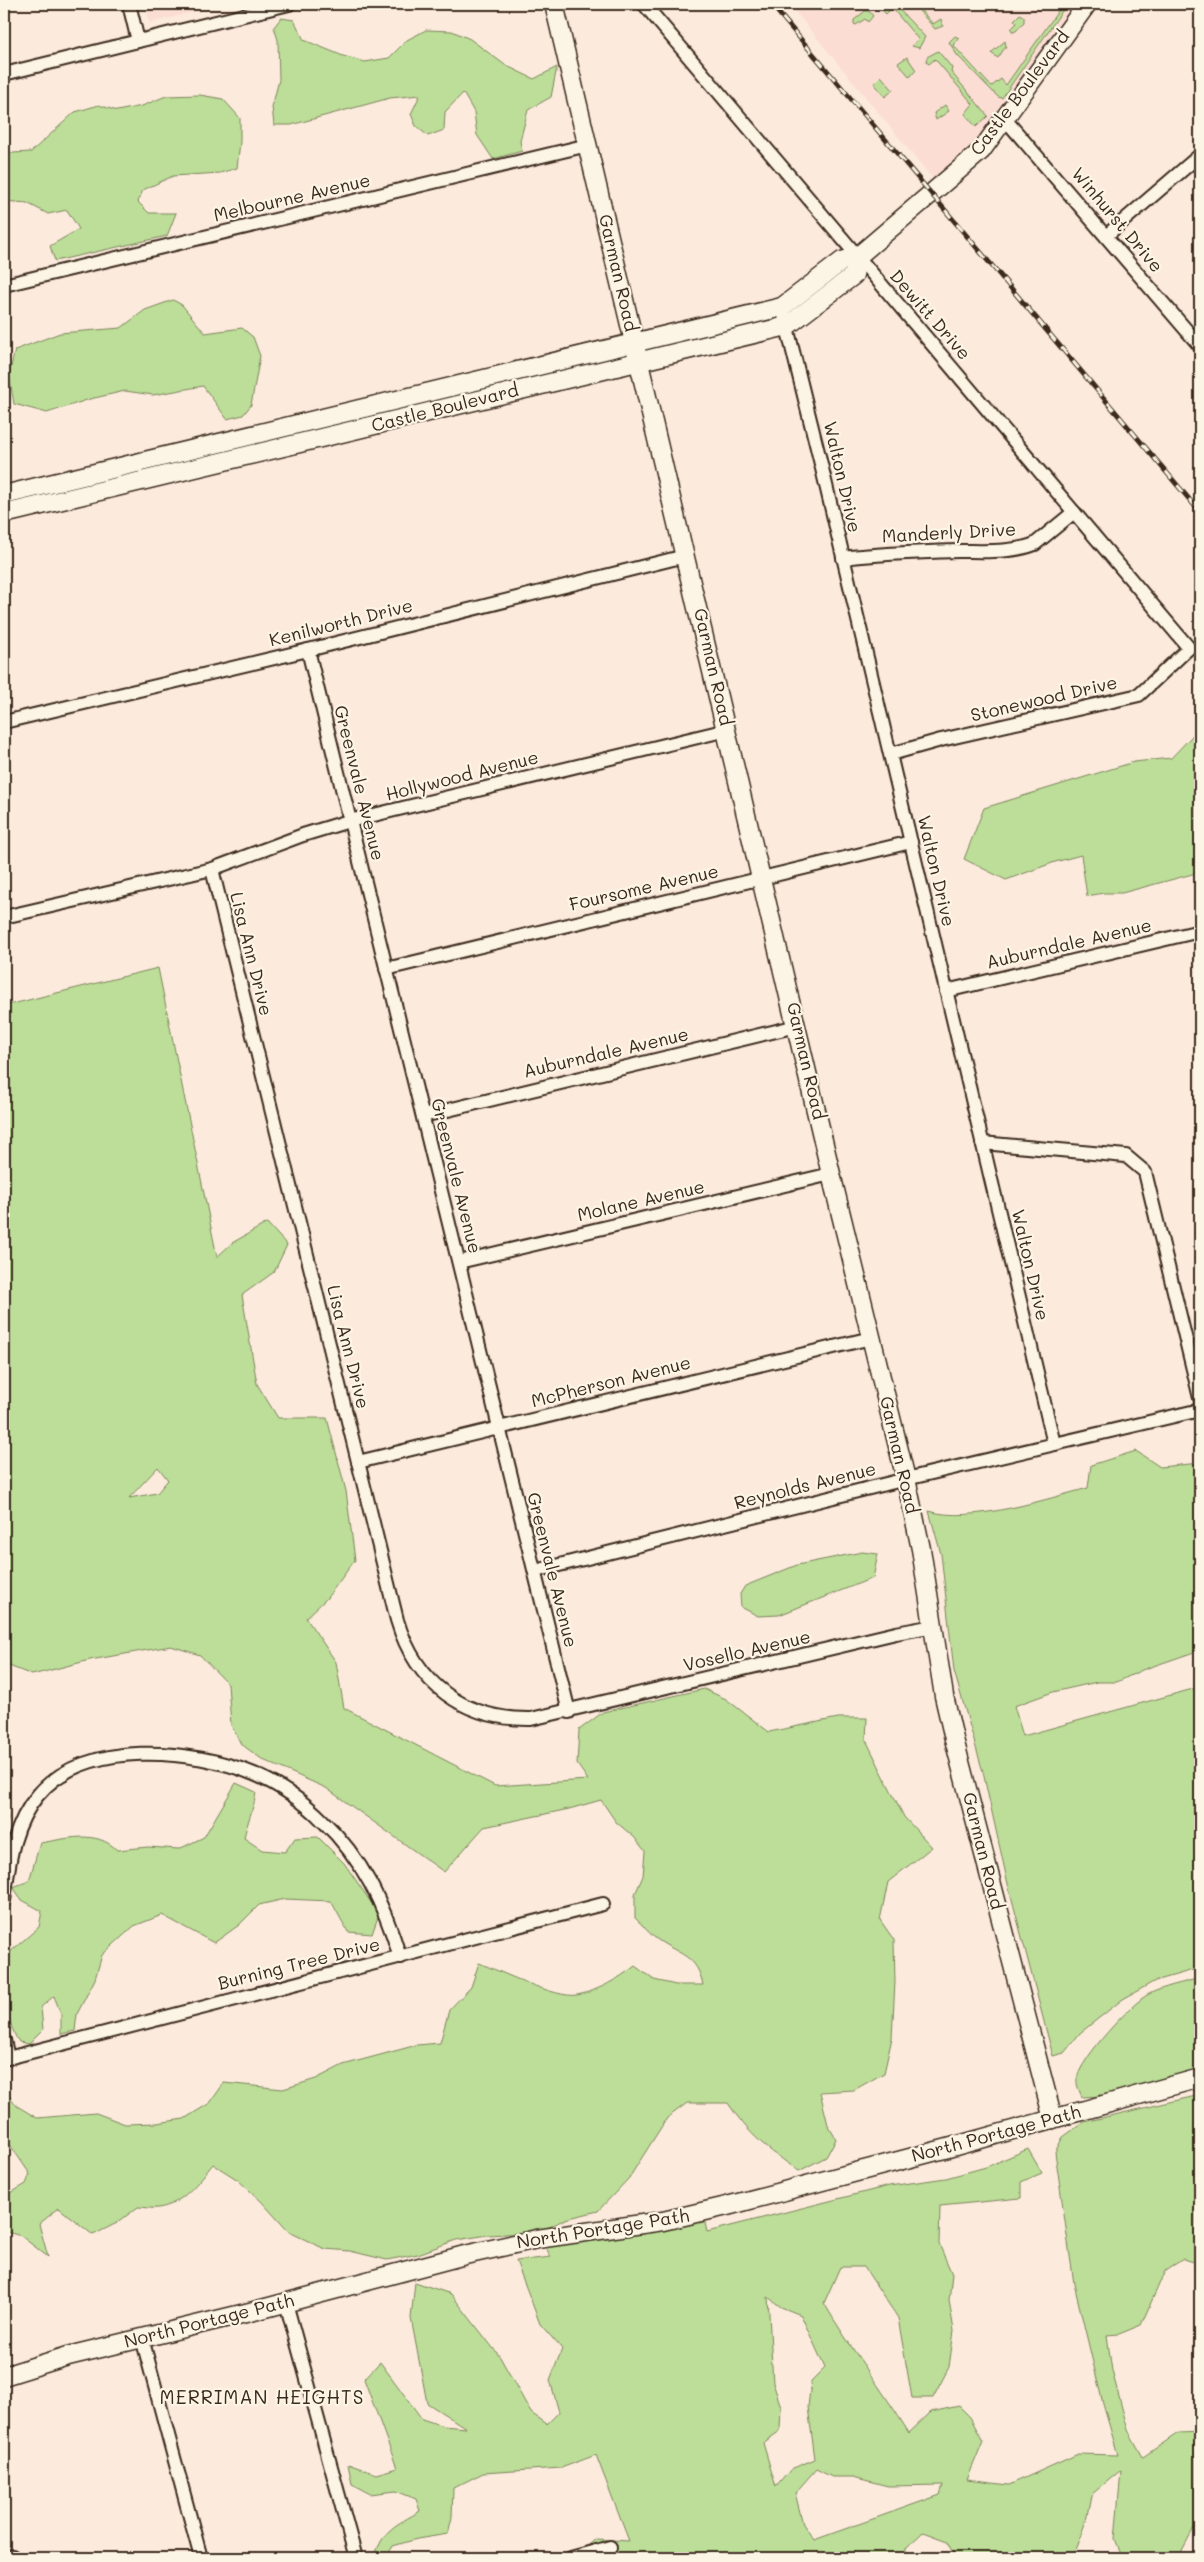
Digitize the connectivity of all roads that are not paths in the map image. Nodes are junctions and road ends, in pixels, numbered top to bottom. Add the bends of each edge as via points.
1 (129, 4) edge
2 (288, 4) edge
3 (554, 4) edge
4 (644, 4) edge
5 (1087, 4) edge
6 (138, 42) junction
7 (4, 74) edge
8 (1006, 118) junction
9 (588, 145) junction
10 (1200, 155) edge
11 (1106, 235) junction
12 (857, 257) junction
13 (4, 285) edge
14 (782, 307) junction
15 (787, 326) junction
16 (634, 343) junction
17 (1200, 346) edge
18 (638, 360) junction
19 (459, 385) junction
20 (463, 403) junction
21 (243, 436) junction
22 (248, 456) junction
23 (11, 493) edge
24 (23, 509) junction
25 (1074, 512) junction
26 (4, 514) edge
27 (686, 556) junction
28 (843, 558) junction
29 (1189, 648) joint
30 (308, 650) junction
31 (4, 722) edge
32 (727, 730) junction
33 (891, 754) junction
34 (349, 821) junction
35 (911, 842) junction
36 (212, 869) junction
37 (763, 878) junction
38 (4, 917) edge
39 (1200, 931) edge
40 (386, 969) junction
41 (946, 991) junction
42 (797, 1026) junction
43 (423, 1116) junction
44 (982, 1143) junction
45 (831, 1174) junction
46 (459, 1262) junction
47 (872, 1338) junction
48 (1200, 1398) edge
49 (1200, 1410) edge
50 (499, 1428) junction
51 (1054, 1444) junction
52 (358, 1462) junction
53 (906, 1479) junction
54 (535, 1571) junction
55 (934, 1626) junction
56 (568, 1712) junction
57 (4, 1901) edge
58 (603, 1904) dead end
59 (400, 1957) junction
60 (4, 2040) edge
61 (6, 2059) edge
62 (1200, 2078) edge
63 (1053, 2119) junction
64 (286, 2303) junction
65 (142, 2338) junction
66 (4, 2376) edge
67 (610, 2548) dead end
68 (201, 2558) edge
69 (356, 2558) edge
70 (571, 2558) edge

1 - 6 street
2 - 6 street
3 - 9 street, Garman Road
4 - 12 street, Dewitt Drive
5 - 8 street, Castle Boulevard
6 - 7 street
8 - 11 street, Winhurst Drive
8 - 12 street, Castle Boulevard via 981,151
9 - 13 street, Melbourne Avenue
9 - 16 street, Garman Road
10 - 11 street
11 - 17 street, Winhurst Drive
12 - 14 street, Castle Boulevard via 842,261
12 - 15 street, Castle Boulevard via 854,275
12 - 25 street, Dewitt Drive
14 - 15 street, Walton Drive
14 - 16 street, Castle Boulevard
15 - 18 street, Castle Boulevard
15 - 28 street, Walton Drive
16 - 18 street, Garman Road
16 - 19 street, Castle Boulevard
18 - 20 street, Castle Boulevard
18 - 27 street, Garman Road
19 - 20 street
19 - 21 street, Castle Boulevard
20 - 22 street, Castle Boulevard
21 - 22 street
21 - 23 street, Castle Boulevard
22 - 24 street, Castle Boulevard
23 - 24 street
24 - 26 street, Castle Boulevard
25 - 28 street, Manderly Drive via 1028,547 882,553
25 - 29 street, Dewitt Drive
27 - 30 street, Kenilworth Drive
27 - 32 street, Garman Road
28 - 33 street, Walton Drive
29 - 33 street, Stonewood Drive via 1139,695
30 - 31 street, Kenilworth Drive
30 - 34 street, Greenvale Avenue
32 - 34 street, Hollywood Avenue
32 - 37 street, Garman Road
33 - 35 street, Walton Drive
34 - 36 street, Hollywood Avenue
34 - 40 street, Greenvale Avenue
35 - 37 street, Foursome Avenue
35 - 41 street, Walton Drive
36 - 38 street, Hollywood Avenue
36 - 52 street, Lisa Ann Drive
37 - 40 street, Foursome Avenue
37 - 42 street, Garman Road
39 - 41 street, Auburndale Avenue
40 - 43 street, Greenvale Avenue
41 - 44 street, Walton Drive
42 - 43 street, Auburndale Avenue
42 - 45 street, Garman Road
43 - 46 street, Greenvale Avenue
44 - 48 street via 1126,1156 1145,1172
44 - 51 street, Walton Drive
45 - 46 street, Molane Avenue
45 - 47 street, Garman Road
46 - 50 street, Greenvale Avenue
47 - 50 street, McPherson Avenue
47 - 53 street, Garman Road
49 - 51 street, Reynolds Avenue
50 - 52 street, McPherson Avenue
50 - 54 street, Greenvale Avenue
51 - 53 street, Reynolds Avenue
52 - 56 street, Lisa Ann Drive via 402,1636 425,1676 455,1700 485,1714 531,1719
53 - 54 street, Reynolds Avenue
53 - 55 street, Garman Road
54 - 56 street, Greenvale Avenue
55 - 56 street, Vosello Avenue
55 - 63 street, Garman Road via 954,1739
57 - 59 street via 18,1825 36,1796 56,1778 77,1767 105,1759 158,1753 181,1755 235,1766 257,1775 292,1796 322,1820 351,1851 369,1877
58 - 59 street, Burning Tree Drive
59 - 61 street, Burning Tree Drive
60 - 61 street
62 - 63 street, North Portage Path
63 - 64 street, North Portage Path via 684,2216 510,2244
64 - 65 street, North Portage Path
64 - 69 street
65 - 66 street, North Portage Path
65 - 68 street
67 - 70 street

